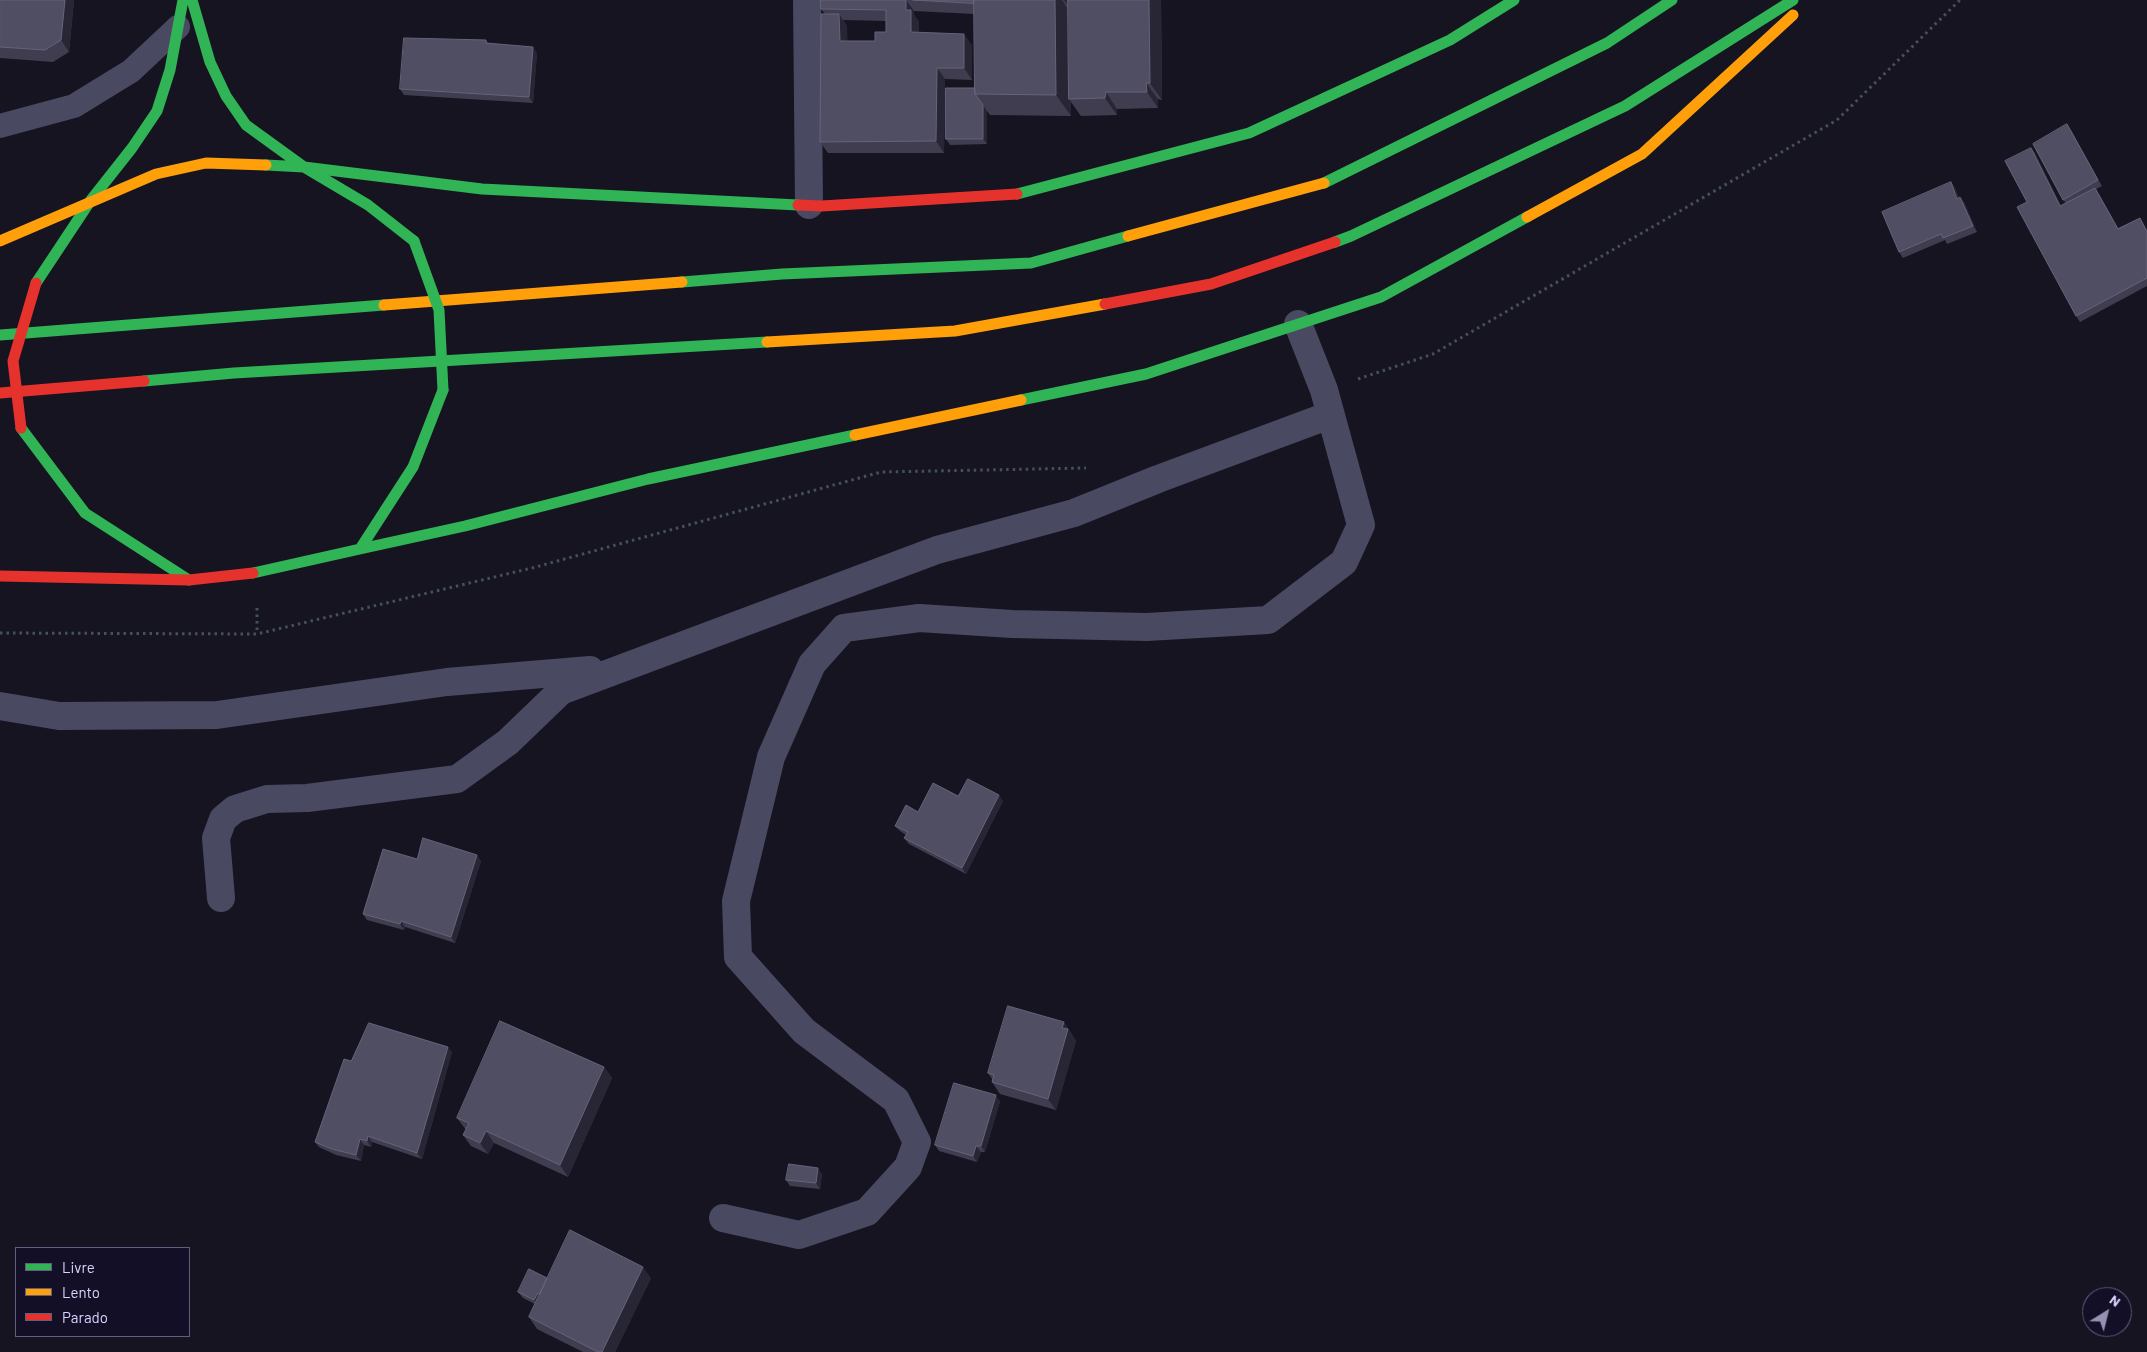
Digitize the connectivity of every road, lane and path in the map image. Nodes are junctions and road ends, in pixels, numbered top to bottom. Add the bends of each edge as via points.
1 (183, 0) edge
2 (192, 0) edge
3 (807, 0) edge
4 (1514, 0) edge
5 (1672, 0) edge
6 (1797, 3) edge
7 (178, 27) junction
8 (0, 126) edge
9 (304, 166) junction
10 (91, 200) junction
11 (808, 206) junction
12 (0, 241) edge
13 (1298, 324) junction
14 (0, 335) edge
15 (0, 392) edge
16 (1330, 415) junction
17 (360, 549) junction
18 (0, 576) edge
19 (189, 580) junction
20 (625, 667) junction
21 (0, 706) edge
22 (221, 898) dead end
23 (722, 1218) dead end

1 - 7 main road
2 - 9 main road via 210,62 226,96 246,125
3 - 11 street
4 - 11 main road via 1450,40 1249,133 1025,194
5 - 14 main road via 1607,43 1330,181 1031,263 782,274
6 - 13 main road via 1642,154 1380,297
6 - 15 main road via 1625,106 1351,236 1211,284 955,331 234,373
7 - 8 lane via 131,71 74,106
7 - 10 main road via 170,70 157,111
9 - 10 main road via 206,163 156,174
9 - 11 main road via 482,189
9 - 17 main road, bridge via 368,205 414,241 439,310 444,390 413,467
10 - 12 main road
10 - 19 main road, bridge via 36,283 13,361 21,428 85,512
13 - 16 street via 1324,390
13 - 17 main road via 1146,374 648,479
16 - 20 street via 1074,513 937,550
16 - 23 street via 1360,525 1344,562 1268,620 1146,627 919,618 844,628 812,664 771,757 736,901 738,957 804,1031 896,1100 917,1142 908,1167 867,1212 799,1235
17 - 19 main road via 256,573
18 - 19 main road
20 - 21 street via 447,682 218,715 59,716
20 - 22 street via 561,691 508,742 456,779 307,798 267,799 235,809 223,819 216,838

